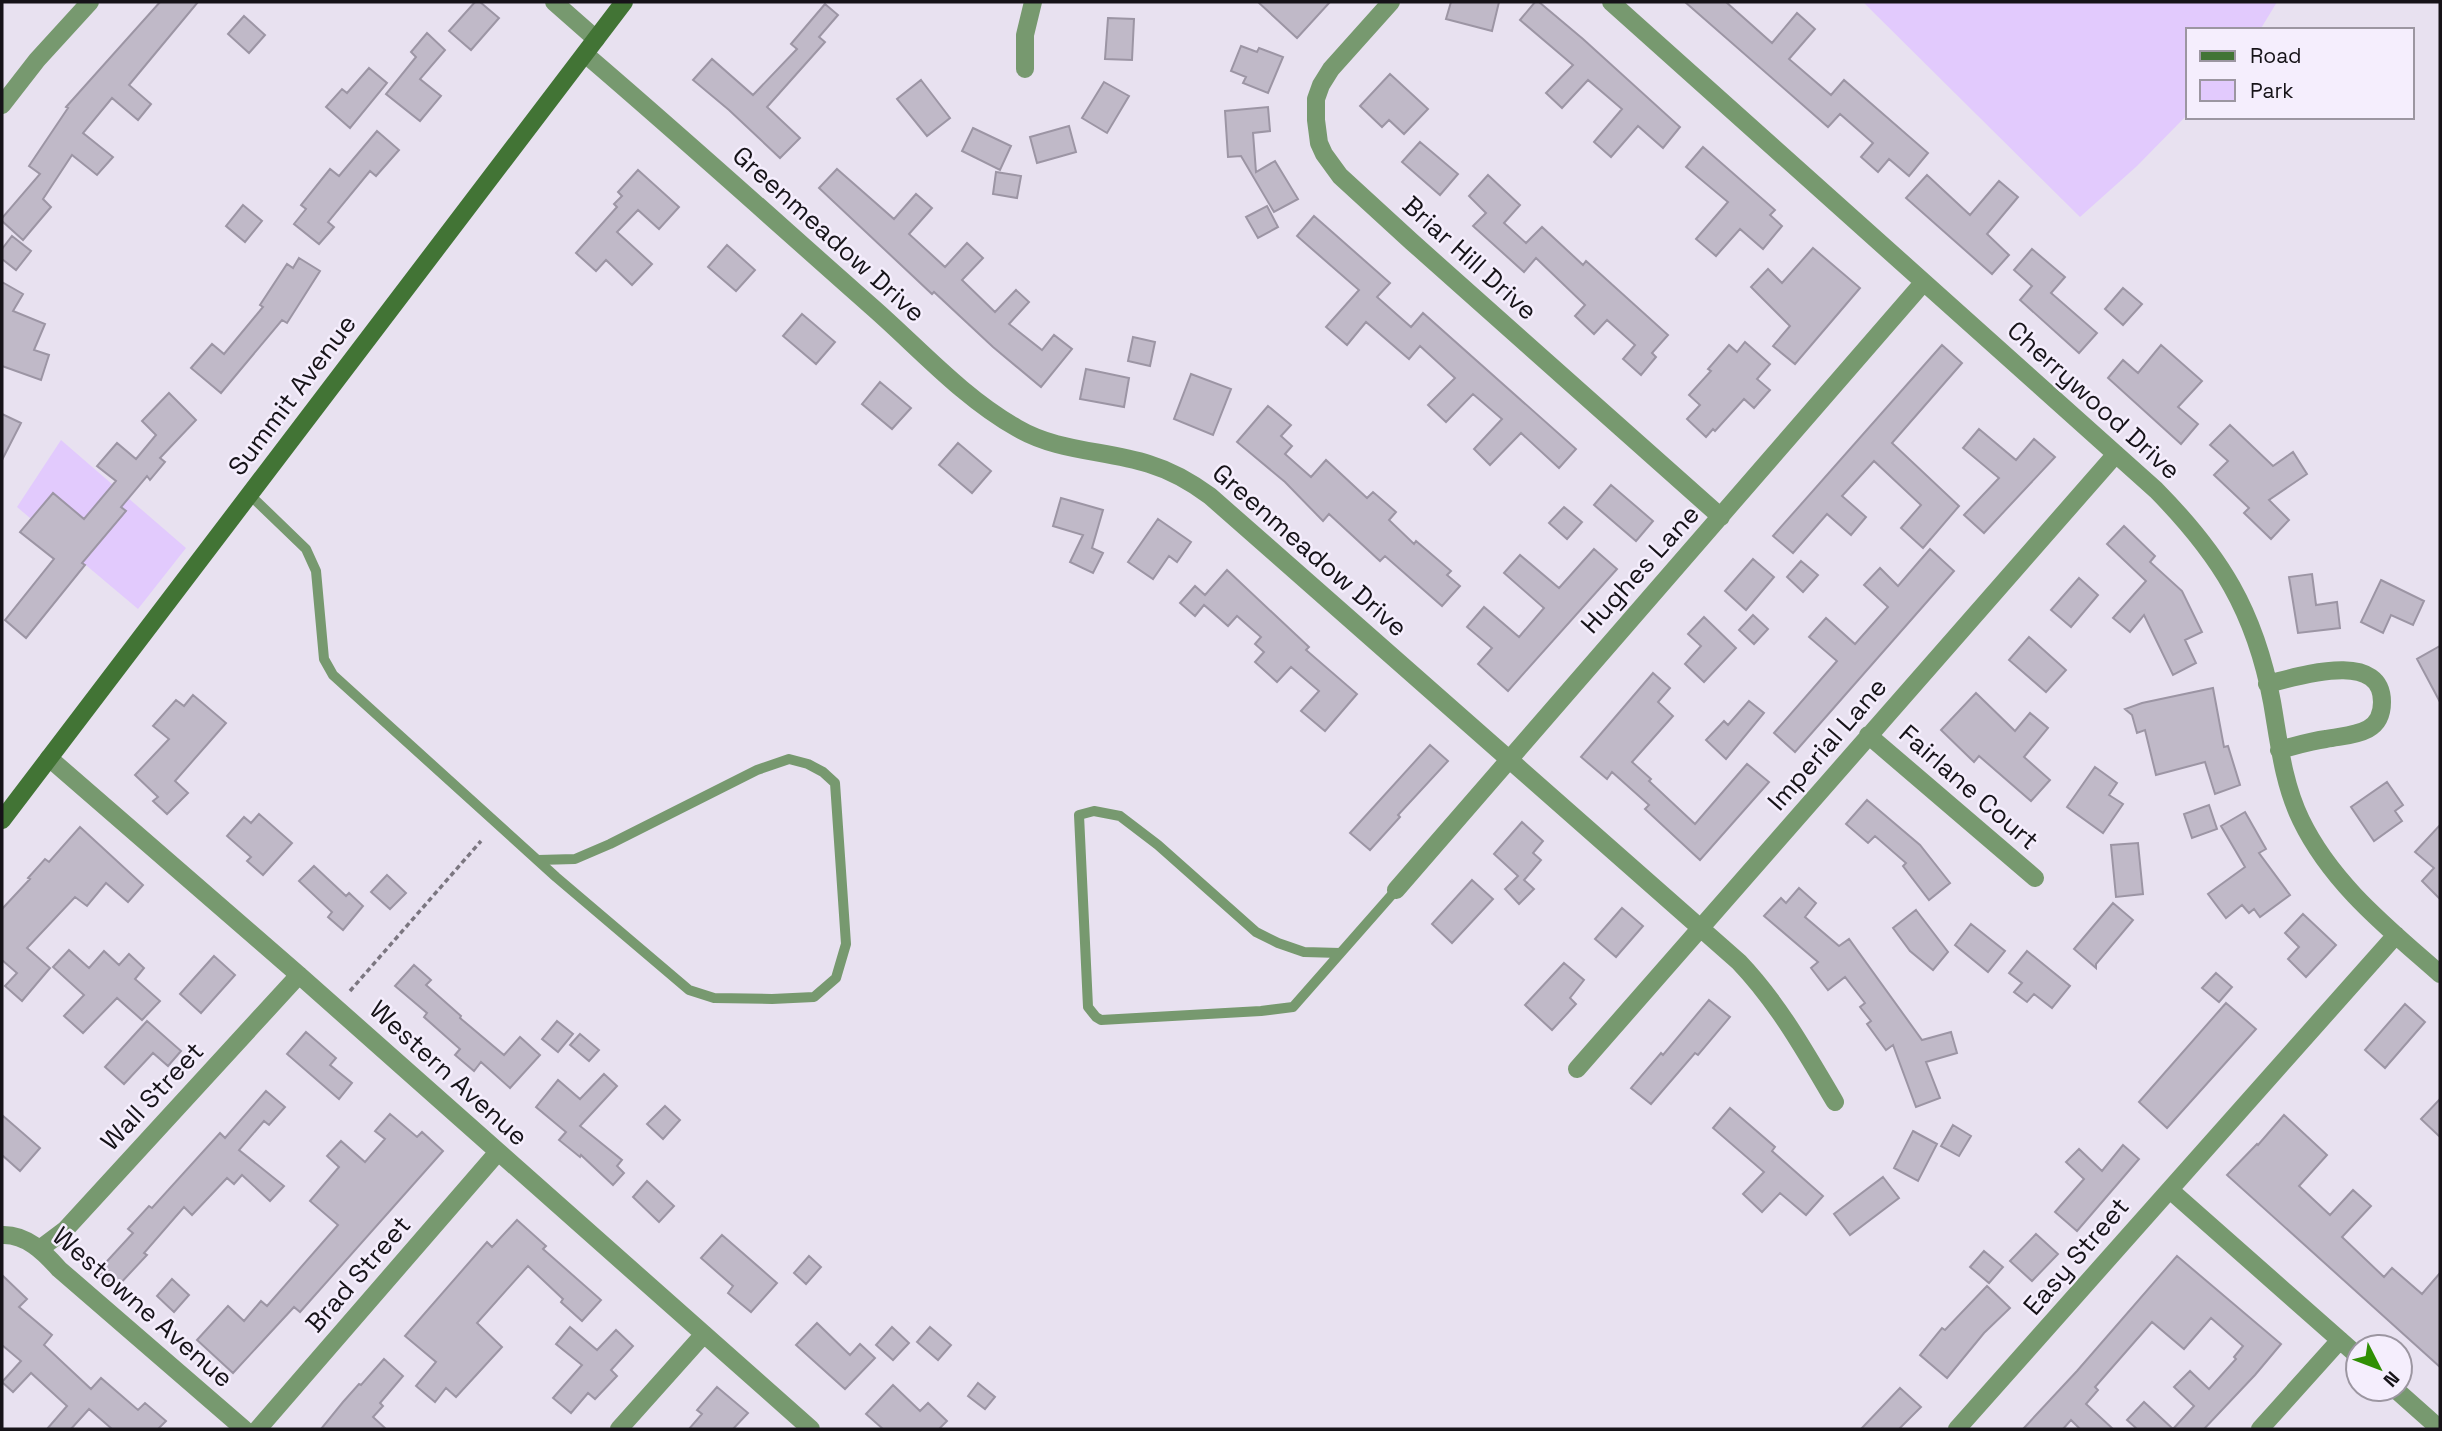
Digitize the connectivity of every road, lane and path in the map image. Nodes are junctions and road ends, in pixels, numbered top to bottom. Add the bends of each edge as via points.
1 (90, 2) edge
2 (554, 2) edge
3 (624, 2) edge
4 (1033, 2) edge
5 (1391, 2) edge
6 (1611, 2) edge
7 (596, 39) junction
8 (585, 54) junction
9 (1024, 69) dead end
10 (2, 106) edge
11 (1923, 283) junction
12 (2116, 454) junction
13 (250, 495) junction
14 (1721, 517) junction
15 (2267, 684) junction
16 (1868, 735) junction
17 (2279, 750) junction
18 (49, 758) junction
19 (1508, 759) junction
20 (2, 820) edge
21 (481, 841) dead end
22 (538, 860) junction
23 (2035, 878) dead end
24 (1396, 890) joint
25 (1700, 929) junction
26 (2396, 935) junction
27 (1340, 953) junction
28 (2440, 974) edge
29 (299, 975) junction
30 (350, 991) dead end
31 (1577, 1069) dead end
32 (1835, 1102) dead end
33 (498, 1152) junction
34 (2170, 1190) junction
35 (2, 1235) edge
36 (41, 1248) junction
37 (704, 1334) junction
38 (2340, 1340) junction
39 (2344, 1344) edge
40 (2411, 1403) edge
41 (244, 1429) edge
42 (258, 1429) edge
43 (619, 1429) edge
44 (811, 1429) edge
45 (1957, 1429) edge
46 (2260, 1429) edge
47 (2440, 1429) edge

1 - 10 street
2 - 7 street
3 - 7 main road, Summit Avenue
4 - 9 street via 1025,35
5 - 14 street, Briar Hill Drive via 1321,85 1315,120 1324,154 1340,176 1412,242
6 - 11 street, Cherrywood Drive
7 - 8 main road, Summit Avenue
8 - 13 main road, Summit Avenue
8 - 19 street, Greenmeadow Drive via 995,414 1045,441 1147,463 1192,482
11 - 12 street, Cherrywood Drive
11 - 14 street, Hughes Lane
12 - 15 street, Cherrywood Drive via 2187,521 2227,576 2257,642
12 - 16 street, Imperial Lane
13 - 18 main road, Summit Avenue
13 - 22 lane via 306,550 316,571 324,659 333,675
14 - 19 street, Hughes Lane
15 - 17 street, Cherrywood Drive
15 - 17 street via 2353,669 2375,680 2382,696 2382,712 2369,729
16 - 23 street, Fairlane Court
16 - 25 street, Imperial Lane
17 - 26 street, Cherrywood Drive via 2289,791 2311,839 2348,890
18 - 20 main road, Summit Avenue
18 - 29 street, Western Avenue
19 - 24 street, Hughes Lane
19 - 25 street, Greenmeadow Drive
21 - 30 path
22 - 22 lane via 689,990 714,998 814,997 836,978 846,944 835,783 808,764 789,759 768,766 610,845 575,859
24 - 27 lane
25 - 31 street, Imperial Lane
25 - 32 street, Greenmeadow Drive via 1755,979
26 - 28 street, Cherrywood Drive
26 - 34 street, Easy Street
27 - 27 lane via 1304,952 1267,938 1120,816 1094,811 1079,815 1087,1007 1101,1020 1293,1007
29 - 33 street, Western Avenue
29 - 36 street, Wall Street via 65,1230
33 - 37 street, Western Avenue
33 - 42 street, Brad Street
34 - 38 street
34 - 45 street, Easy Street
35 - 36 street, Westowne Avenue
36 - 41 street, Westowne Avenue via 59,1269
37 - 43 street
37 - 44 street, Western Avenue
38 - 39 street
38 - 46 street
40 - 47 street

